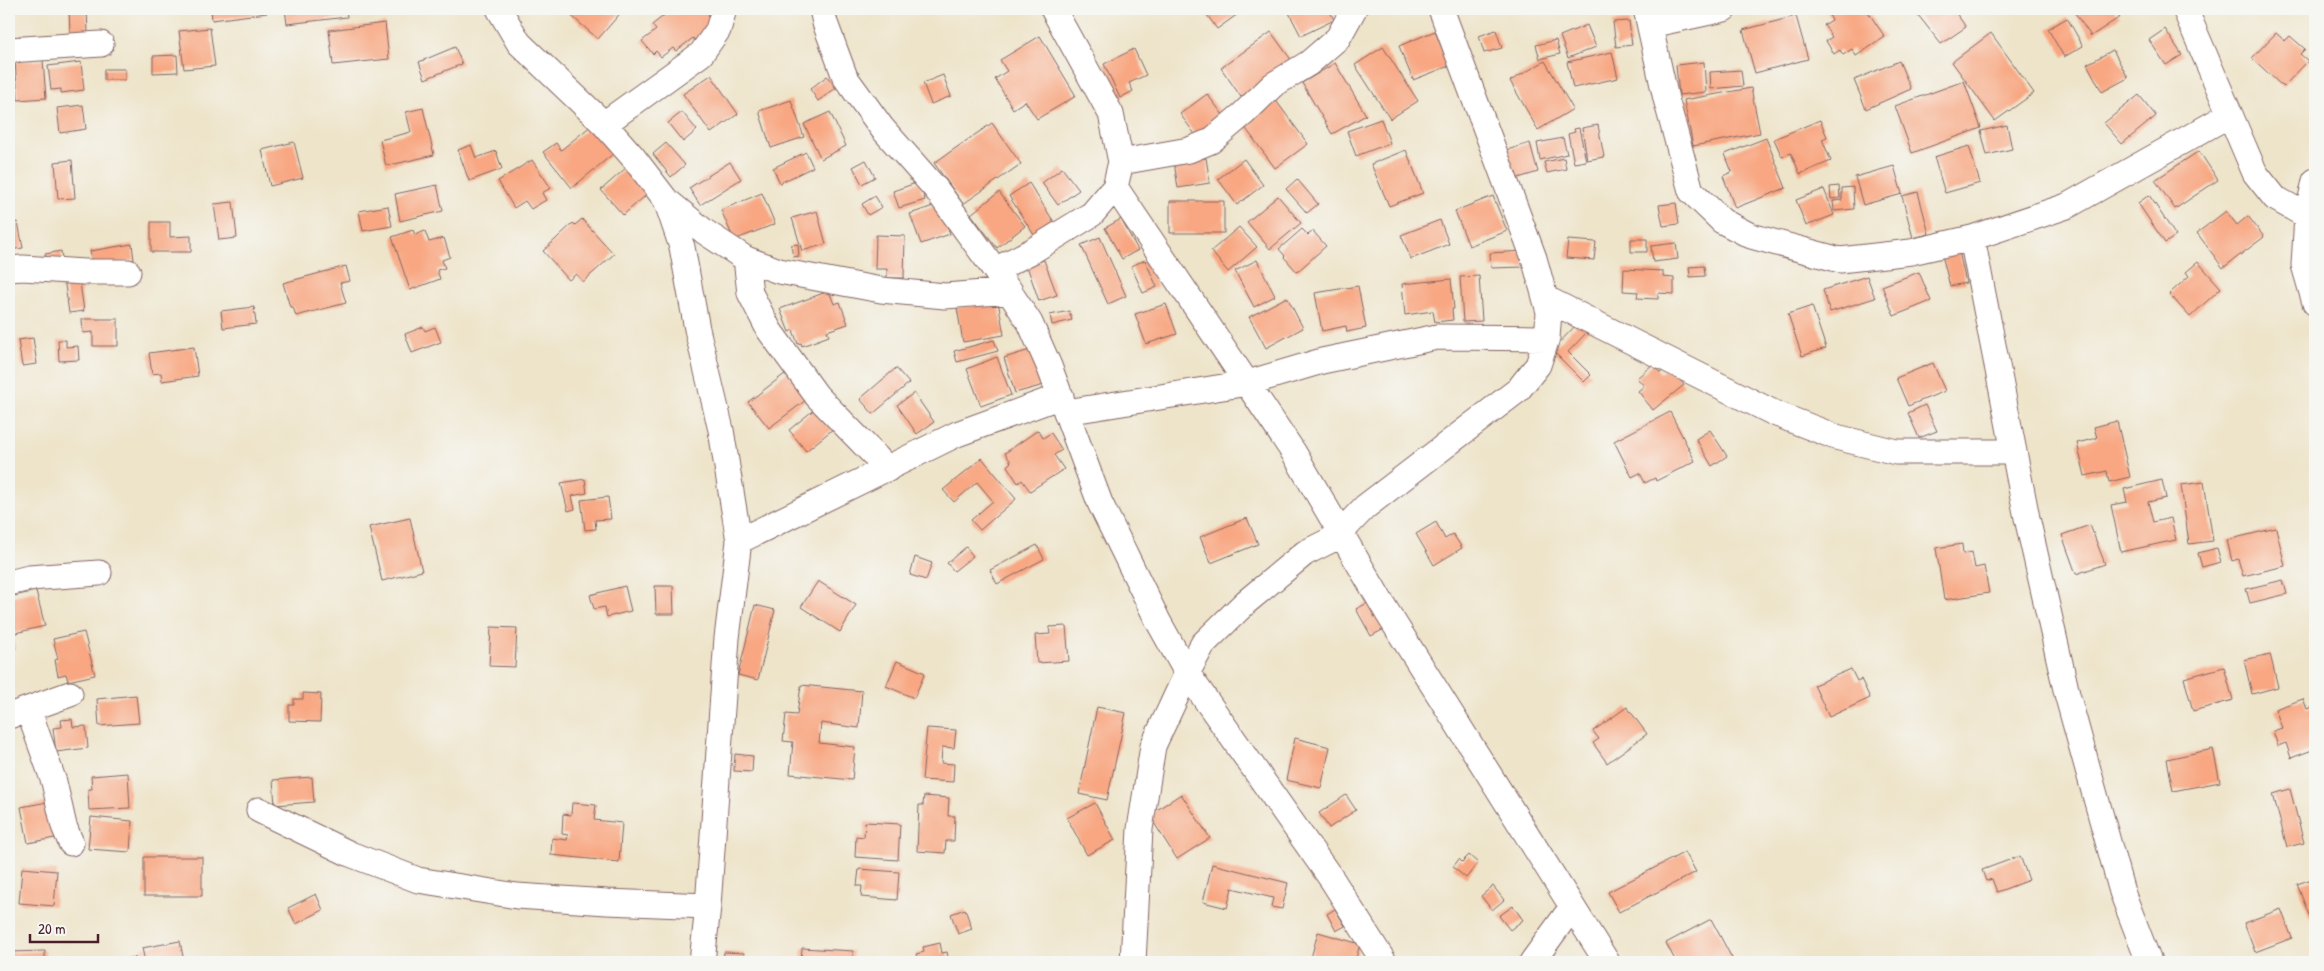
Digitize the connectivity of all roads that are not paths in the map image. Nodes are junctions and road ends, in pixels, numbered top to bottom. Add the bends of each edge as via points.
1 (499, 9) edge
2 (724, 9) edge
3 (822, 9) edge
4 (1053, 9) edge
5 (1354, 9) edge
6 (1441, 9) edge
7 (1724, 9) edge
8 (2185, 9) edge
9 (1648, 17) edge
10 (102, 44) dead end
11 (9, 50) edge
12 (2229, 115) junction
13 (604, 124) junction
14 (1121, 162) junction
15 (2315, 181) edge
16 (1115, 187) junction
17 (666, 200) junction
18 (2306, 216) junction
19 (1972, 238) junction
20 (746, 259) junction
21 (9, 269) edge
22 (995, 270) junction
23 (128, 272) dead end
24 (1010, 291) junction
25 (1545, 298) junction
26 (2315, 304) edge
27 (1547, 338) junction
28 (1248, 383) junction
29 (1063, 404) junction
30 (2014, 452) junction
31 (888, 469) junction
32 (1340, 534) junction
33 (739, 541) junction
34 (99, 573) dead end
35 (9, 583) edge
36 (1187, 673) junction
37 (70, 694) dead end
38 (18, 712) edge
39 (259, 810) dead end
40 (71, 843) dead end
41 (708, 906) junction
42 (1572, 907) junction
43 (702, 962) edge
44 (1133, 962) edge
45 (1384, 962) edge
46 (1532, 962) edge
47 (1607, 962) edge
48 (2149, 962) edge

1 - 13 street via 520,43
2 - 13 street via 718,30 701,54
3 - 22 street via 845,77 882,128 936,189
4 - 14 street via 1111,114
5 - 14 street via 1338,38 1310,63 1273,85 1211,140 1190,150
6 - 25 street via 1527,240
7 - 9 street
8 - 12 street
9 - 19 street via 1691,191 1722,221 1750,236 1840,260 1911,252
10 - 11 street
12 - 18 street via 2255,173 2274,198
12 - 19 street via 2067,206
13 - 17 street
14 - 16 street
15 - 18 street
16 - 22 street via 1092,214
16 - 28 street
17 - 20 street via 705,232
17 - 33 street via 682,247 721,430
18 - 26 street via 2304,265
19 - 30 street
20 - 24 street via 779,271 881,290 945,296
20 - 31 street via 750,293 769,330 816,396
21 - 23 street
22 - 24 street
24 - 29 street via 1030,324
25 - 27 street via 1549,312
25 - 30 street via 1774,413 1836,437 1896,452
27 - 28 street via 1438,337 1322,361
27 - 32 street via 1538,365 1518,390 1372,502
28 - 29 street
28 - 32 street via 1294,453
29 - 31 street via 957,434
29 - 36 street via 1100,502
30 - 48 street via 2067,694 2122,892
31 - 33 street
32 - 36 street via 1305,553 1246,602 1203,644
32 - 42 street
33 - 41 street via 727,638
34 - 35 street via 29,578
36 - 44 street via 1153,746 1140,829
36 - 45 street via 1333,881
37 - 38 street
38 - 40 street via 54,782
39 - 41 street via 350,854 418,880 517,896
41 - 43 street
42 - 46 street
42 - 47 street

